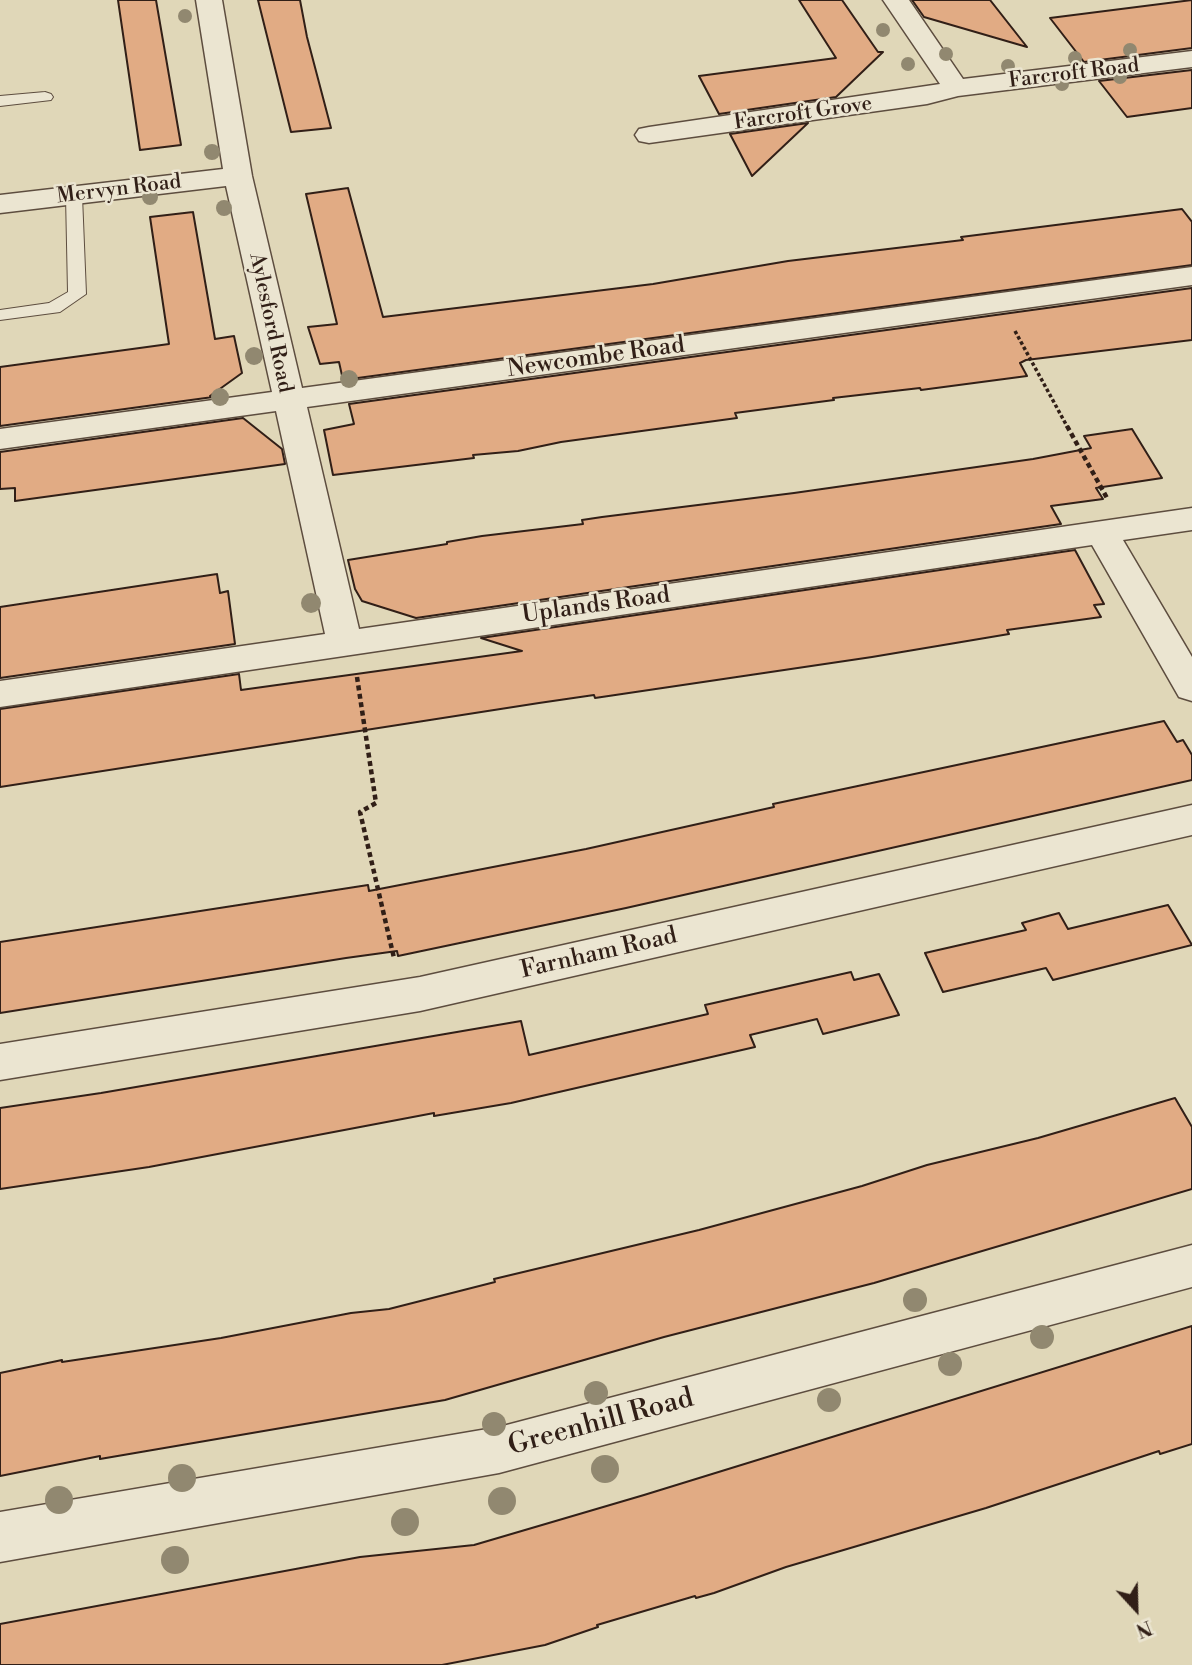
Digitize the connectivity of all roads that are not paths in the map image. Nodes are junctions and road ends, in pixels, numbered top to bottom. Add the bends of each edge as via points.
1 (209, 0) edge
2 (896, 0) edge
3 (1192, 59) edge
4 (956, 88) junction
5 (45, 97) dead end
6 (0, 101) edge
7 (649, 135) dead end
8 (237, 176) junction
9 (74, 195) junction
10 (0, 204) edge
11 (1192, 276) edge
12 (0, 316) edge
13 (287, 400) junction
14 (0, 439) edge
15 (1192, 520) edge
16 (1113, 531) junction
17 (347, 642) junction
18 (1192, 688) edge
19 (0, 694) edge
20 (1192, 820) edge
21 (0, 1062) edge
22 (1192, 1266) edge
23 (0, 1538) edge

1 - 8 street, Aylesford Road
2 - 4 street
3 - 4 street, Farcroft Road
4 - 7 street, Farcroft Grove via 927,96
5 - 6 lane
8 - 9 street, Mervyn Road
8 - 13 street, Aylesford Road
9 - 10 street, Mervyn Road
9 - 12 lane via 77,294 54,308
11 - 13 street, Newcombe Road
13 - 14 street, Newcombe Road
13 - 17 street, Aylesford Road
15 - 16 street, Uplands Road
16 - 17 street, Uplands Road
16 - 18 street
17 - 19 street, Uplands Road
20 - 21 street, Farnham Road via 403,997
22 - 23 street, Greenhill Road via 499,1450

